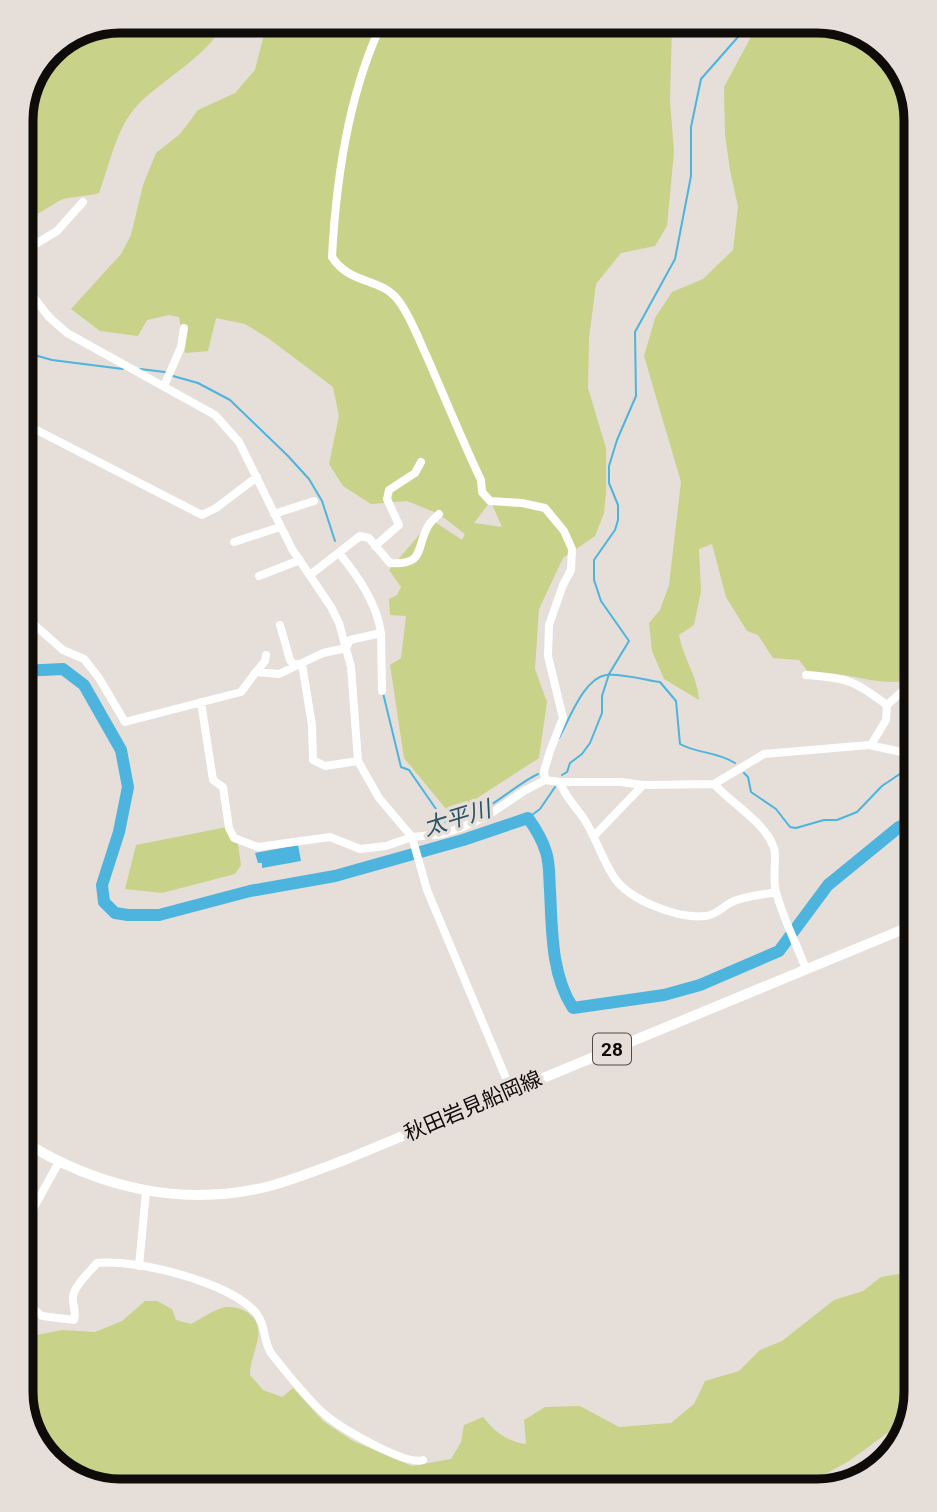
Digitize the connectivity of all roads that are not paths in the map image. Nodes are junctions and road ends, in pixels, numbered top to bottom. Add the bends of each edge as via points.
1 (377, 33) edge
2 (83, 202) dead end
3 (33, 246) edge
4 (33, 296) edge
5 (184, 328) dead end
6 (168, 379) junction
7 (33, 428) edge
8 (421, 462) dead end
9 (257, 477) junction
10 (314, 501) dead end
11 (274, 514) junction
12 (439, 514) dead end
13 (280, 527) junction
14 (234, 542) dead end
15 (375, 546) junction
16 (339, 553) junction
17 (300, 560) junction
18 (310, 575) junction
19 (259, 576) dead end
20 (33, 623) edge
21 (281, 625) dead end
22 (380, 633) junction
23 (346, 648) junction
24 (266, 655) dead end
25 (302, 664) junction
26 (256, 672) junction
27 (806, 675) dead end
28 (904, 690) edge
29 (382, 691) dead end
30 (201, 702) junction
31 (887, 705) junction
32 (871, 745) junction
33 (904, 752) edge
34 (358, 761) junction
35 (545, 780) junction
36 (560, 782) junction
37 (714, 784) junction
38 (643, 785) junction
39 (594, 836) junction
40 (412, 839) junction
41 (776, 892) junction
42 (904, 929) edge
43 (806, 969) junction
44 (511, 1090) junction
45 (33, 1147) edge
46 (59, 1162) junction
47 (146, 1192) junction
48 (33, 1209) edge
49 (139, 1266) junction
50 (33, 1309) edge
51 (423, 1460) dead end

1 - 35 street via 354,103 332,257 342,270 390,291 399,300 481,480 482,492 490,501 545,509 572,549 571,570 548,631 549,664 563,718
2 - 3 street via 57,231
4 - 6 street via 56,324 139,372
5 - 6 street
6 - 9 street via 215,415 239,442
7 - 9 street via 202,514
8 - 15 street via 415,473 389,490 387,499 399,525
9 - 11 street
10 - 11 street
11 - 13 street
12 - 15 street via 427,528 413,560 390,563
13 - 14 street
13 - 17 street
15 - 16 street via 360,536
16 - 18 street
16 - 22 street via 364,589
17 - 18 street
17 - 19 street
18 - 23 street via 331,607
20 - 30 street via 63,650 84,659 125,722
21 - 25 street via 290,660
22 - 23 street via 350,640
22 - 29 street
23 - 25 street
23 - 34 street via 355,691
24 - 26 street
25 - 26 street via 279,674
25 - 34 street via 313,760 326,766
26 - 30 street via 241,692
27 - 31 street via 849,680
28 - 31 street
30 - 40 street via 213,779 223,787 234,838 258,847 330,837 360,849
31 - 32 street via 886,720
32 - 33 street
32 - 37 street via 764,754
34 - 40 street via 379,798
35 - 36 street
35 - 40 street via 463,827
36 - 38 street
36 - 39 street via 564,795
37 - 38 street
37 - 41 street via 752,818 773,847
38 - 39 street
39 - 41 street via 622,887 634,897 675,913 705,916 737,900
40 - 44 street via 419,868
41 - 43 street
42 - 43 main road, 秋田岩見船岡線 / 28
43 - 44 main road, 秋田岩見船岡線 / 28
44 - 47 main road, 秋田岩見船岡線 / 28 via 347,1159 264,1187 196,1195
45 - 46 main road, 秋田岩見船岡線 / 28
46 - 47 main road, 秋田岩見船岡線 / 28
46 - 48 street
47 - 49 street
49 - 50 street via 97,1263 75,1290 74,1320 42,1316
49 - 51 street via 201,1280 233,1294 257,1314 270,1350 327,1416 397,1457

